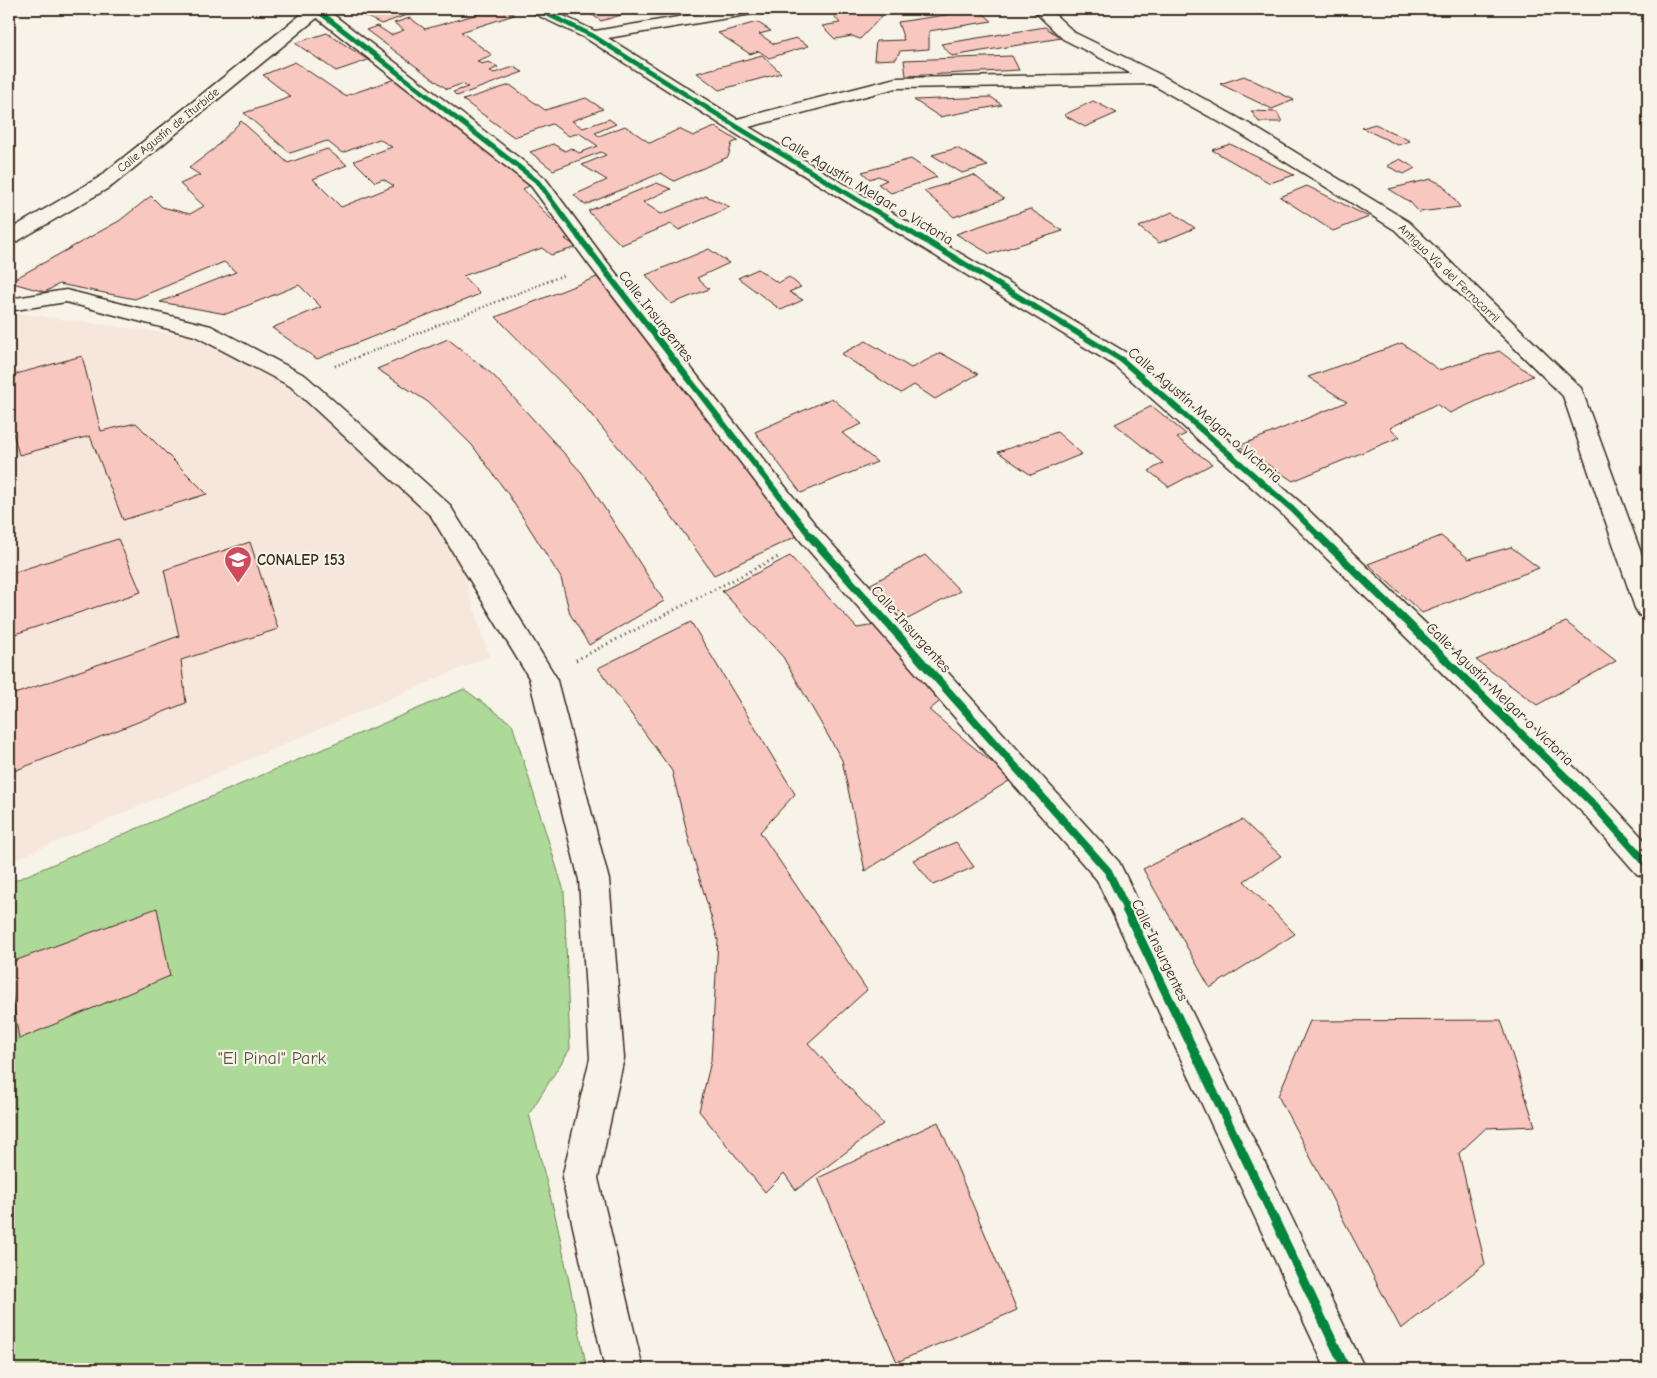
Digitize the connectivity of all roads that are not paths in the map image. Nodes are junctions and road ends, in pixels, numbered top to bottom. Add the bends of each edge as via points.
1 (318, 9) edge
2 (537, 9) edge
3 (752, 9) edge
4 (1040, 9) edge
5 (593, 36) junction
6 (1155, 79) junction
7 (734, 126) junction
8 (9, 238) edge
9 (9, 305) edge
10 (1648, 608) edge
11 (1648, 865) edge
12 (624, 1369) edge
13 (1346, 1369) edge

1 - 8 street, Calle Agustín de Iturbide via 105,182
1 - 13 street, Calle Insurgentes via 538,182 596,262 813,539 1108,871
2 - 5 street, Calle Agustín Melgar o Victoria
3 - 5 street
4 - 6 street, Antigua Vía del Ferrocarril via 1069,36
5 - 7 street, Calle Agustín Melgar o Victoria
6 - 7 street via 896,83
6 - 10 street, Antigua Vía del Ferrocarril via 1244,129 1402,226 1573,393
7 - 11 street, Calle Agustín Melgar o Victoria via 1122,360 1292,509 1596,807
9 - 12 street via 66,296 203,331 298,382 440,510 542,677 594,880 607,1058 580,1178

